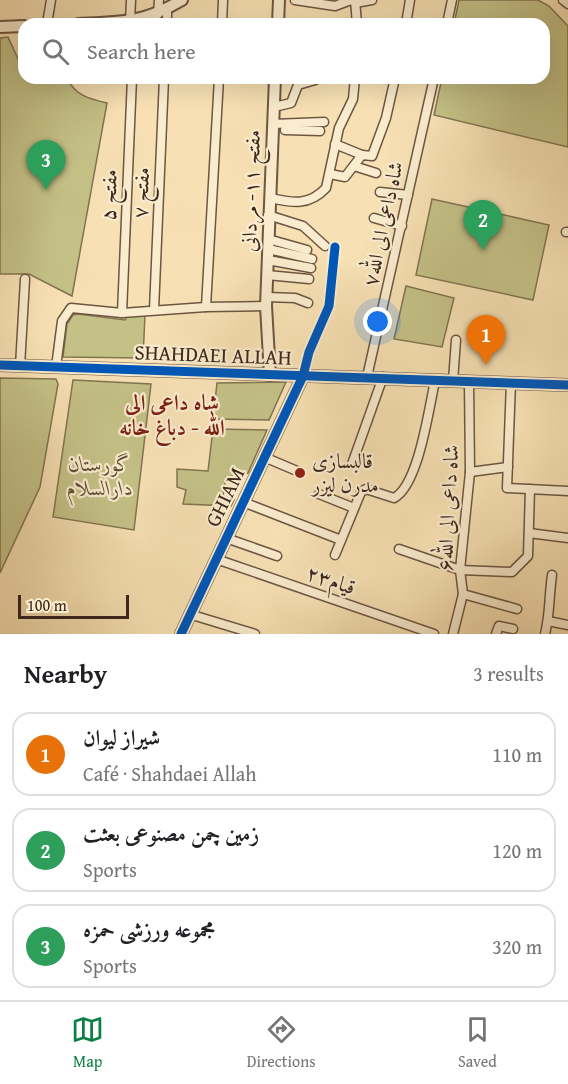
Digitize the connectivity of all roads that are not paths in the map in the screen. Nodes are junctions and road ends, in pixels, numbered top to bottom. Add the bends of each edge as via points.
1 (51, 0) edge
2 (131, 0) edge
3 (159, 0) edge
4 (182, 0) edge
5 (223, 0) edge
6 (279, 0) edge
7 (295, 0) edge
8 (372, 0) edge
9 (410, 0) edge
10 (452, 0) edge
11 (563, 0) edge
12 (354, 1) edge
13 (568, 4) edge
14 (162, 11) junction
15 (48, 18) edge
16 (133, 18) edge
17 (145, 18) edge
18 (164, 18) edge
19 (222, 18) edge
20 (278, 18) edge
21 (356, 18) edge
22 (407, 18) edge
23 (448, 18) edge
24 (18, 26) edge
25 (0, 27) edge
26 (132, 84) edge
27 (164, 84) edge
28 (219, 84) edge
29 (275, 84) edge
30 (301, 84) edge
31 (354, 84) edge
32 (394, 84) edge
33 (433, 84) edge
34 (274, 107) junction
35 (324, 122) dead end
36 (273, 127) junction
37 (320, 131) dead end
38 (335, 144) junction
39 (362, 155) junction
40 (354, 166) junction
41 (376, 173) dead end
42 (330, 174) junction
43 (380, 192) dead end
44 (408, 195) junction
45 (270, 198) junction
46 (268, 215) junction
47 (374, 218) dead end
48 (402, 226) junction
49 (325, 246) dead end
50 (335, 247) dead end
51 (268, 250) junction
52 (307, 250) dead end
53 (311, 264) dead end
54 (267, 275) junction
55 (25, 279) dead end
56 (309, 279) dead end
57 (267, 302) junction
58 (308, 303) dead end
59 (206, 307) junction
60 (154, 310) junction
61 (122, 313) junction
62 (456, 340) dead end
63 (0, 365) edge
64 (20, 366) junction
65 (56, 367) junction
66 (270, 375) junction
67 (303, 376) junction
68 (367, 377) junction
69 (383, 377) junction
70 (435, 381) junction
71 (453, 381) junction
72 (469, 382) junction
73 (511, 382) junction
74 (568, 385) edge
75 (264, 457) junction
76 (352, 464) dead end
77 (508, 467) junction
78 (297, 471) dead end
79 (470, 472) junction
80 (530, 489) junction
81 (568, 491) edge
82 (319, 494) dead end
83 (243, 502) junction
84 (354, 508) junction
85 (529, 533) junction
86 (226, 538) junction
87 (568, 538) edge
88 (341, 540) junction
89 (399, 549) dead end
90 (335, 555) dead end
91 (277, 556) dead end
92 (216, 559) junction
93 (460, 570) junction
94 (552, 575) dead end
95 (463, 594) junction
96 (517, 609) dead end
97 (189, 614) junction
98 (548, 621) junction
99 (568, 625) edge
100 (513, 629) dead end
101 (181, 634) edge
102 (255, 634) edge
103 (434, 634) edge
104 (453, 634) edge
105 (495, 634) edge
106 (545, 634) edge

1 - 15 street
2 - 16 street
3 - 14 street
4 - 14 street
5 - 19 street
6 - 20 street
7 - 12 street via 336,6
8 - 12 street
9 - 22 street
10 - 23 street
11 - 13 street
12 - 21 street
14 - 17 street
14 - 18 street
24 - 25 street
26 - 61 street, مفتح ۵
27 - 60 street, مفتح ۷
28 - 59 street
29 - 34 street, مفتح ۱۱- مردانی
30 - 34 street via 291,103
31 - 38 street via 353,99
32 - 39 street via 372,156
33 - 44 street, شاه داعی الی الله۷
34 - 36 street, مفتح ۱۱- مردانی
35 - 36 street
36 - 37 street
36 - 45 street, مفتح ۱۱- مردانی
38 - 39 street
38 - 42 street
39 - 40 street
40 - 41 street
40 - 42 street via 345,177
42 - 45 street via 325,190 302,203
43 - 44 street
44 - 48 street, شاه داعی الی الله۷
45 - 46 street, مفتح ۱۱- مردانی
46 - 49 street via 303,226
46 - 51 street, مفتح ۱۱- مردانی
47 - 48 street
48 - 68 street, شاه داعی الی الله۷
50 - 67 street via 329,306
51 - 52 street
51 - 53 street
51 - 54 street, مفتح ۱۱- مردانی
54 - 56 street
54 - 57 street, مفتح ۱۱- مردانی
55 - 64 street
57 - 58 street via 295,298
57 - 59 street
57 - 66 street, مفتح ۱۱- مردانی
59 - 60 street
60 - 61 street
61 - 65 street via 71,308 62,321
62 - 71 street
63 - 64 street, SHAHDAEI ALLAH
64 - 65 street, SHAHDAEI ALLAH
65 - 66 street, SHAHDAEI ALLAH
66 - 67 street, SHAHDAEI ALLAH
67 - 68 street, SHAHDAEI ALLAH
67 - 75 street, GHIAM
68 - 69 street, SHAHDAEI ALLAH
69 - 70 street, SHAHDAEI ALLAH
69 - 76 street
70 - 71 street, SHAHDAEI ALLAH
70 - 84 street via 414,468 397,496 366,489
71 - 72 street, SHAHDAEI ALLAH
72 - 73 street, SHAHDAEI ALLAH
72 - 79 street, شاه داعی الی الله۶
73 - 74 street, SHAHDAEI ALLAH
73 - 77 street
75 - 78 street
75 - 83 street, GHIAM
77 - 79 street
77 - 80 street via 507,488
79 - 93 street, شاه داعی الی الله۶
80 - 81 street
80 - 85 street
82 - 84 street
83 - 86 street, GHIAM
83 - 88 street
84 - 88 street
85 - 87 street
85 - 93 street via 528,556 512,572
86 - 91 street
86 - 92 street, GHIAM
88 - 90 street
89 - 93 street
92 - 97 street, GHIAM
92 - 103 street, قیام۲۳
93 - 95 street, شاه داعی الی الله۶
94 - 98 street
95 - 96 street
95 - 104 street, شاه داعی الی الله۶
97 - 101 street, GHIAM
97 - 102 street
98 - 99 street
98 - 106 street
100 - 105 street via 499,626

